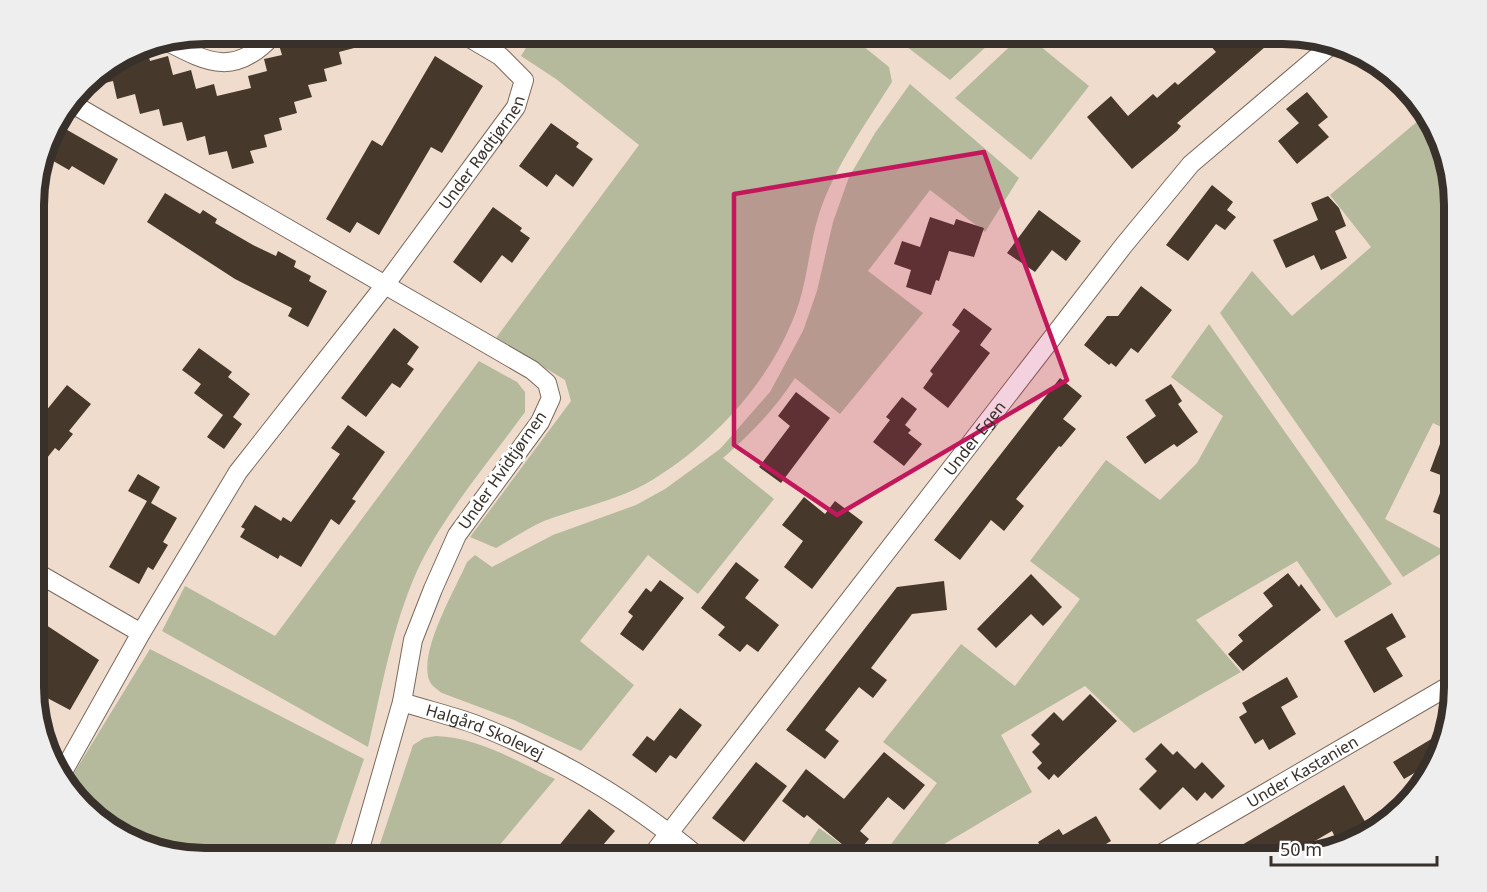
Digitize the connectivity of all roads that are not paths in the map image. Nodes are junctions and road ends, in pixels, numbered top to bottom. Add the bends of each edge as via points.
1 (264, 43) edge
2 (478, 43) edge
3 (176, 46) edge
4 (1326, 50) edge
5 (77, 106) edge
6 (385, 285) junction
7 (44, 577) edge
8 (141, 633) junction
9 (1443, 690) edge
10 (402, 702) junction
11 (65, 768) edge
12 (669, 831) junction
13 (360, 848) edge
14 (656, 848) edge
15 (688, 848) edge
16 (1171, 848) edge

1 - 3 street via 250,55 227,63 206,62
2 - 6 street, Under Rødtjørnen via 500,56 524,80 516,107
4 - 12 street, Under Egen via 1191,164
5 - 6 street, Under Hvidtjørnen
6 - 8 street via 238,472
6 - 10 street, Under Hvidtjørnen via 532,370 547,383 551,398 540,422 457,535 412,640
7 - 8 street
8 - 11 street
9 - 16 street, Under Kastanien
10 - 12 street, Halgård Skolevej via 476,725 562,763
10 - 13 street, Halgård Skolevej
12 - 14 street, Under Egen
12 - 15 street, Halgård Skolevej

